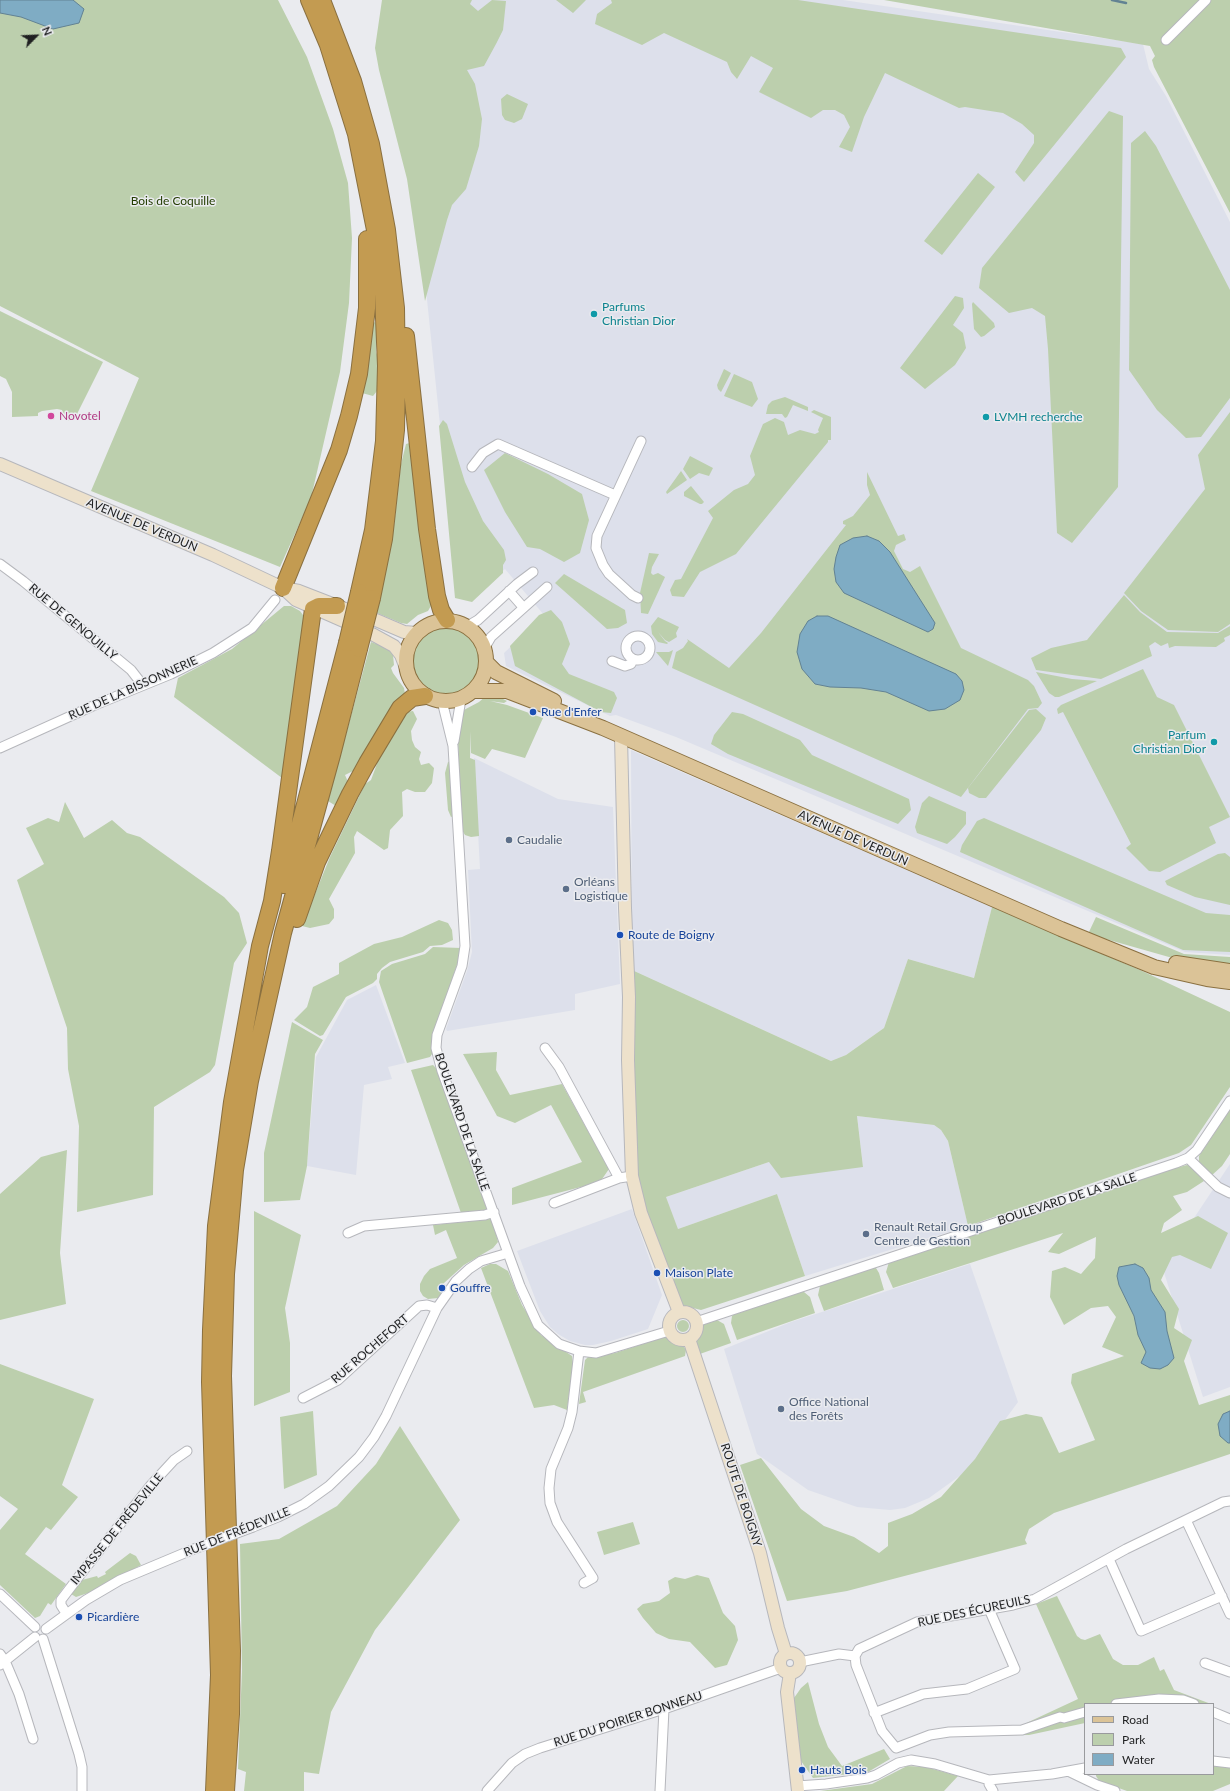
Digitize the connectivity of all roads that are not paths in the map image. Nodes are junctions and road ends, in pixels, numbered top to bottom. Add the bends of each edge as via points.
1 (309, 0) edge
2 (322, 0) edge
3 (1206, 0) edge
4 (1166, 40) dead end
5 (356, 134) junction
6 (371, 144) junction
7 (641, 441) dead end
8 (0, 464) edge
9 (472, 467) dead end
10 (615, 495) junction
11 (0, 564) edge
12 (533, 572) dead end
13 (546, 587) dead end
14 (508, 591) junction
15 (279, 594) junction
16 (366, 595) junction
17 (638, 598) dead end
18 (523, 607) junction
19 (342, 608) joint
20 (313, 609) junction
21 (376, 620) dead end
22 (447, 620) junction
23 (346, 622) dead end
24 (466, 627) junction
25 (417, 633) junction
26 (372, 634) dead end
27 (353, 646) junction
28 (485, 656) junction
29 (634, 659) dead end
30 (612, 661) dead end
31 (406, 668) junction
32 (141, 685) junction
33 (474, 691) junction
34 (425, 696) junction
35 (461, 699) junction
36 (442, 702) junction
37 (603, 728) junction
38 (622, 737) junction
39 (454, 746) junction
40 (0, 748) edge
41 (1104, 946) junction
42 (1230, 971) edge
43 (1230, 982) edge
44 (262, 1022) junction
45 (545, 1048) dead end
46 (242, 1049) junction
47 (1230, 1101) edge
48 (1188, 1158) junction
49 (632, 1176) junction
50 (619, 1178) junction
51 (1230, 1192) edge
52 (554, 1203) dead end
53 (494, 1212) junction
54 (348, 1233) dead end
55 (508, 1253) junction
56 (437, 1308) junction
57 (679, 1312) junction
58 (696, 1322) junction
59 (669, 1331) junction
60 (689, 1339) junction
61 (579, 1351) junction
62 (303, 1398) dead end
63 (187, 1450) dead end
64 (1230, 1501) edge
65 (1186, 1520) junction
66 (1109, 1559) junction
67 (584, 1583) dead end
68 (0, 1594) edge
69 (1222, 1596) junction
70 (989, 1609) junction
71 (66, 1613) junction
72 (1230, 1613) edge
73 (38, 1634) junction
74 (786, 1654) junction
75 (855, 1656) junction
76 (2, 1660) edge
77 (800, 1662) junction
78 (1205, 1663) dead end
79 (786, 1671) junction
80 (1230, 1672) edge
81 (1123, 1703) edge
82 (1192, 1703) edge
83 (664, 1709) junction
84 (1084, 1712) edge
85 (1214, 1712) edge
86 (874, 1713) junction
87 (1230, 1719) edge
88 (34, 1739) dead end
89 (1214, 1761) edge
90 (1230, 1763) edge
91 (1084, 1768) edge
92 (1068, 1771) junction
93 (989, 1780) junction
94 (798, 1788) edge
95 (82, 1791) edge
96 (214, 1791) edge
97 (226, 1791) edge
98 (487, 1791) edge
99 (660, 1791) edge
100 (992, 1791) edge
101 (1115, 1791) edge

1 - 5 highway via 328,45
2 - 6 highway via 353,81
3 - 4 street
5 - 15 highway via 368,251 367,308 359,374 339,450
5 - 16 highway via 376,235 385,325 386,366 384,441
6 - 16 highway via 391,255 396,308 397,380 396,430 384,539
6 - 22 highway via 384,179 394,231 427,529 437,596
7 - 10 street
8 - 15 street, AVENUE DE VERDUN via 213,556
9 - 10 street via 484,453 498,444
10 - 17 street via 597,536 596,548 609,574
11 - 32 street, RUE DE GENOUILLY via 23,580 130,670
12 - 14 street
13 - 18 street
14 - 18 street
14 - 24 street via 478,620
15 - 19 street, AVENUE DE VERDUN via 299,591
15 - 20 street, AVENUE DE VERDUN
15 - 32 street, RUE DE LA BISSONNERIE via 252,628 233,641 171,674
16 - 27 highway, bridge
18 - 28 street via 491,637
19 - 20 highway via 319,606
20 - 23 street, AVENUE DE VERDUN
20 - 46 highway via 273,894 260,946
21 - 25 street via 404,632
22 - 24 main road
22 - 25 main road via 432,624
24 - 28 main road via 477,636
25 - 31 main road via 409,645
26 - 31 street via 394,646
27 - 44 highway via 332,755 283,933
27 - 46 highway via 261,969
28 - 33 main road via 482,679
28 - 37 main road, AVENUE DE VERDUN via 496,672 577,712
29 - 30 street via 631,664 625,666
31 - 34 main road via 416,688
32 - 40 street, RUE DE LA BISSONNERIE
33 - 35 main road
33 - 37 main road, AVENUE DE VERDUN via 507,691
34 - 36 main road
34 - 44 highway via 412,698 400,708 350,794 318,862
35 - 36 main road
35 - 39 street, BOULEVARD DE LA SALLE
36 - 39 street, BOULEVARD DE LA SALLE
37 - 38 main road, AVENUE DE VERDUN
38 - 41 main road, AVENUE DE VERDUN
38 - 49 street
39 - 53 street, BOULEVARD DE LA SALLE via 465,946 462,966 437,1035 436,1048 442,1071
41 - 42 main road, AVENUE DE VERDUN via 1184,964
41 - 43 main road, AVENUE DE VERDUN via 1154,966
44 - 97 highway via 235,1170 226,1274 224,1376 232,1651
45 - 50 street via 559,1068
46 - 96 highway via 232,1102 216,1226 211,1330 210,1382 219,1660
47 - 48 street, BOULEVARD DE LA SALLE via 1206,1139
48 - 51 street via 1218,1187
48 - 58 street, BOULEVARD DE LA SALLE
49 - 50 street
49 - 57 street via 641,1213
50 - 52 street
53 - 54 street via 485,1215 364,1226
53 - 55 street, BOULEVARD DE LA SALLE
55 - 56 street, RUE DE FRÉDEVILLE via 481,1261 469,1269 456,1281
55 - 61 street, BOULEVARD DE LA SALLE via 538,1325 559,1344
56 - 62 street, RUE ROCHEFORT via 419,1306 338,1380
56 - 71 street, RUE DE FRÉDEVILLE, bridge via 374,1437 359,1457 329,1486 304,1504 278,1517 120,1580
57 - 58 street via 691,1315
57 - 59 street via 671,1317
58 - 60 street via 695,1333
59 - 60 street via 678,1340
59 - 61 street, BOULEVARD DE LA SALLE via 603,1352
60 - 74 street, ROUTE DE BOIGNY via 760,1553
61 - 67 street via 572,1412 568,1428 550,1469 549,1488 550,1503 557,1521 593,1578
63 - 71 street, IMPASSE DE FRÉDEVILLE via 151,1485 80,1575 62,1600 61,1605
64 - 65 street, RUE DES ÉCUREUILS
65 - 66 street, RUE DES ÉCUREUILS
65 - 69 street
66 - 69 street via 1142,1631
66 - 70 street, RUE DES ÉCUREUILS via 1035,1599
68 - 73 street
69 - 72 street
70 - 75 street, RUE DES ÉCUREUILS via 911,1624 860,1649
70 - 86 street via 1015,1669 967,1689 923,1694
71 - 73 street, RUE DE FRÉDEVILLE via 46,1628 47,1633
73 - 76 street
73 - 95 street via 79,1754
74 - 77 street via 794,1654
74 - 79 street via 780,1662
75 - 77 street via 839,1654
75 - 86 street
76 - 88 street via 19,1694
77 - 79 street via 797,1671
78 - 80 street
79 - 83 street, RUE DU POIRIER BONNEAU
79 - 94 street via 786,1692
81 - 82 street via 1159,1698
83 - 98 street, RUE DU POIRIER BONNEAU via 526,1754 512,1763
83 - 99 street
84 - 86 street via 1060,1717 1022,1730 930,1735 896,1748 882,1731
85 - 87 street
89 - 90 street
91 - 92 street
92 - 93 street
92 - 101 street
93 - 94 street via 936,1764 911,1760 898,1763 867,1778
93 - 100 street

